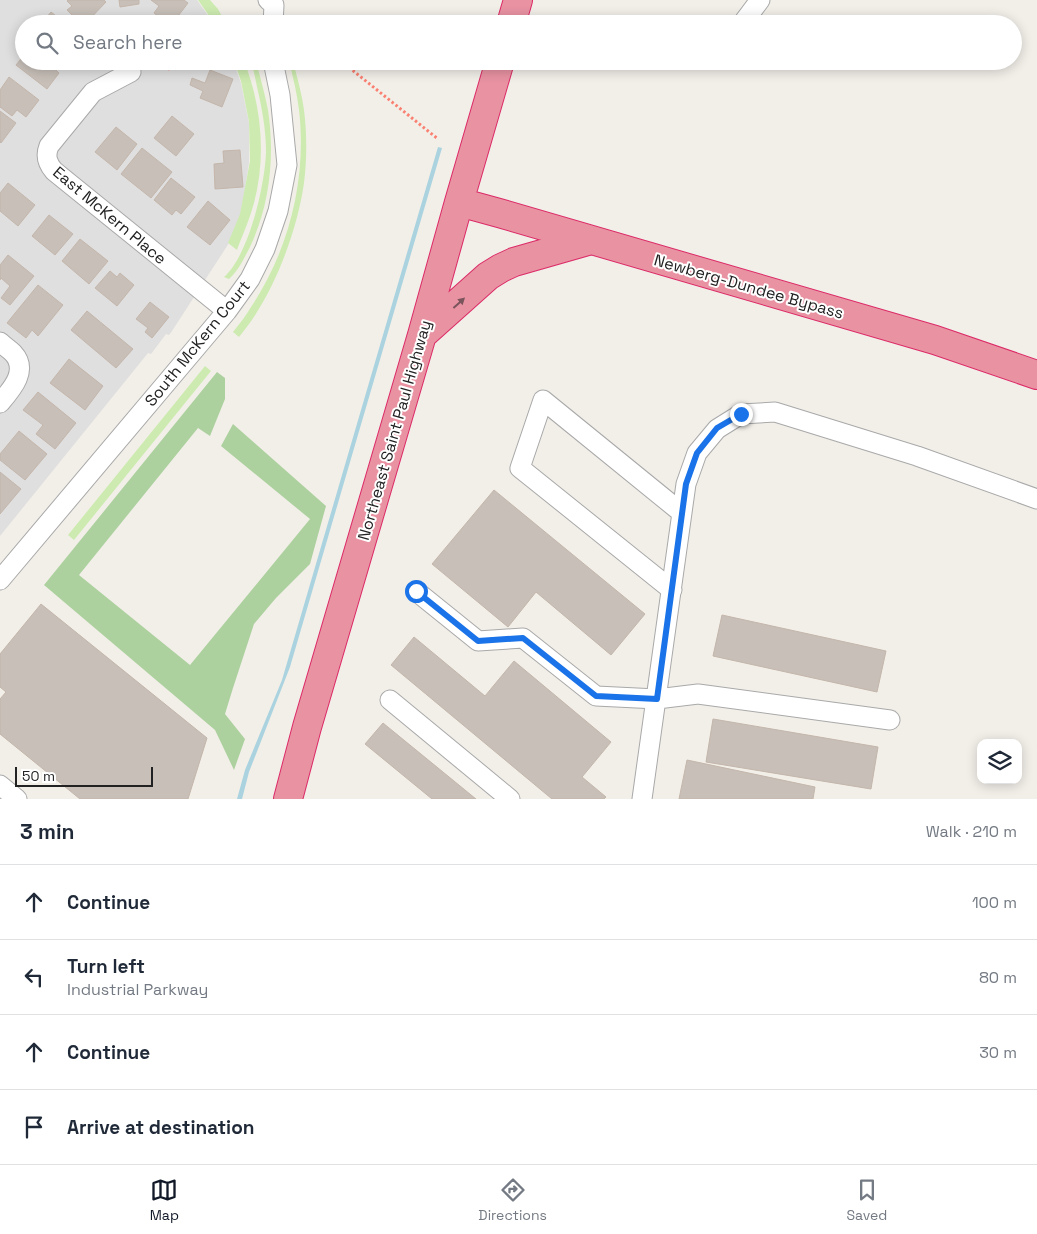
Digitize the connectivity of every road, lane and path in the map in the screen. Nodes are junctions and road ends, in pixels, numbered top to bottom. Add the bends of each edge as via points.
1 (268, 0) edge
2 (518, 0) edge
3 (760, 0) edge
4 (273, 15) edge
5 (514, 15) edge
6 (749, 15) edge
7 (275, 70) edge
8 (352, 70) edge
9 (497, 70) edge
10 (132, 72) dead end
11 (438, 139) dead end
12 (459, 202) junction
13 (591, 240) junction
14 (227, 311) junction
15 (422, 335) junction
16 (0, 342) edge
17 (1037, 375) edge
18 (0, 403) edge
19 (1037, 499) edge
20 (682, 513) junction
21 (2, 575) edge
22 (672, 590) junction
23 (416, 591) dead end
24 (657, 699) junction
25 (390, 700) dead end
26 (890, 720) dead end
27 (0, 785) edge
28 (17, 799) edge
29 (288, 799) edge
30 (510, 799) edge
31 (642, 799) edge

1 - 4 street via 274,5
2 - 5 highway
3 - 6 street
7 - 14 street, South McKern Court via 287,165 278,211 250,278
8 - 11 path
9 - 12 highway, Northeast Saint Paul Highway
10 - 14 street, East McKern Place via 93,92 49,146 46,158 54,171
12 - 13 highway, Newberg-Dundee Bypass
12 - 15 highway, Northeast Saint Paul Highway
15 -> 13 highway via 501,268
13 - 17 highway, Newberg-Dundee Bypass via 935,340
14 - 21 street, South McKern Court
15 - 29 highway, Northeast Saint Paul Highway
16 - 18 street via 14,353 20,375
19 - 20 street via 918,456 775,412 741,414 717,428 697,453 686,484
20 - 22 street
20 - 22 street via 542,400 520,468
22 - 24 street
23 - 24 street via 478,641 523,638 596,696
24 - 26 street via 698,694
24 - 31 street
25 - 30 street
27 - 28 street

